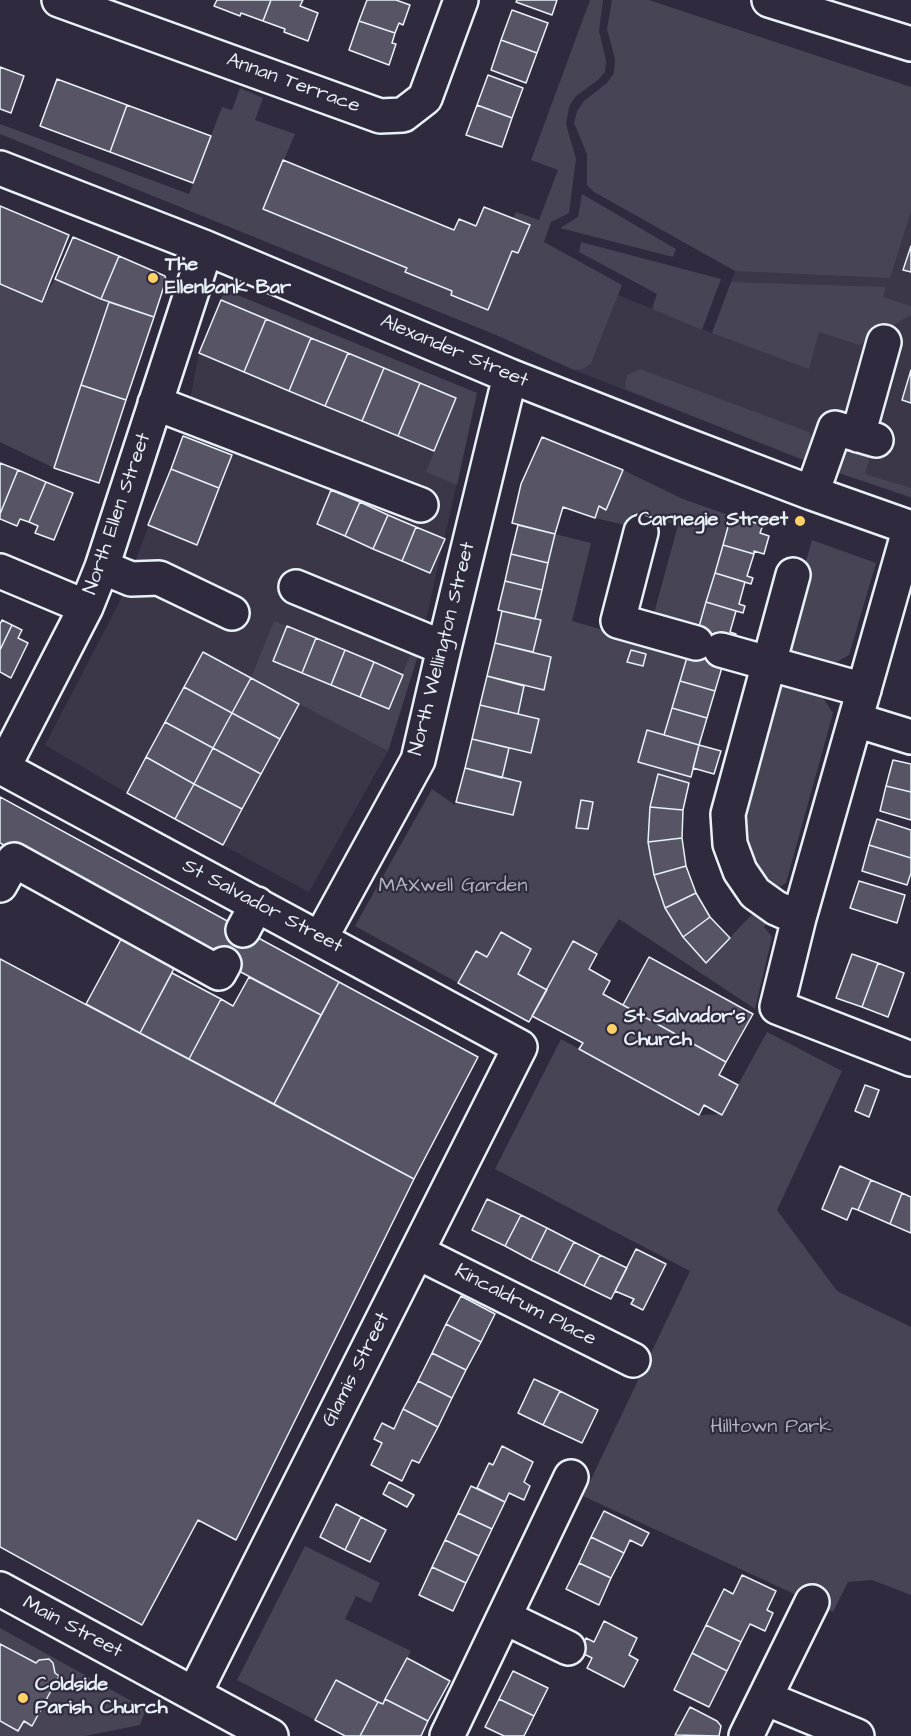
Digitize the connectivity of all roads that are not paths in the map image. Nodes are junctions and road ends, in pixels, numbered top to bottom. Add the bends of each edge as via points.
1 (59, 0) edge
2 (461, 0) edge
3 (769, 0) edge
4 (911, 44) edge
5 (0, 168) edge
6 (206, 248) junction
7 (884, 342) dead end
8 (510, 376) junction
9 (155, 403) junction
10 (812, 493) junction
11 (421, 505) dead end
12 (910, 527) edge
13 (641, 532) dead end
14 (102, 567) junction
15 (0, 571) edge
16 (793, 575) dead end
17 (296, 587) dead end
18 (86, 607) junction
19 (232, 613) dead end
20 (444, 648) junction
21 (770, 664) junction
22 (860, 705) junction
23 (911, 737) edge
24 (3, 768) joint
25 (0, 885) edge
26 (799, 918) junction
27 (320, 939) junction
28 (224, 964) dead end
29 (520, 1047) joint
30 (911, 1059) edge
31 (417, 1252) junction
32 (633, 1359) dead end
33 (571, 1477) dead end
34 (0, 1589) edge
35 (812, 1602) dead end
36 (504, 1617) junction
37 (568, 1648) dead end
38 (194, 1694) junction
39 (765, 1698) junction
40 (219, 1724) edge
41 (271, 1736) edge
42 (447, 1736) edge
43 (746, 1736) edge
44 (857, 1736) edge

1 - 2 street, Annan Terrace via 380,116 403,115 425,98
3 - 4 street
5 - 6 street, Alexander Street
6 - 8 street, Alexander Street
6 - 9 street, North Ellen Street
7 - 10 street via 867,437 835,428
8 - 10 street, Alexander Street
8 - 20 street, North Wellington Street
9 - 11 street
9 - 14 street, North Ellen Street
10 - 12 street, Alexander Street
12 - 22 street
13 - 21 street via 618,621
14 - 18 street, North Ellen Street
14 - 19 street via 131,579 159,578
15 - 18 street
16 - 21 street
17 - 20 street
18 - 24 street, North Ellen Street
20 - 27 street, North Wellington Street via 418,760
21 - 22 street
21 - 26 street via 728,814 730,844 740,871 756,893
22 - 23 street
22 - 26 street
24 - 27 street, St Salvador Street via 250,917
25 - 28 street via 14,860 219,973
26 - 30 street via 777,1007
27 - 29 street, St Salvador Street
29 - 31 street, Glamis Street
31 - 32 street, Kincaldrum Place
31 - 38 street, Glamis Street
33 - 36 street
34 - 38 street, Main Street
35 - 39 street
36 - 37 street
36 - 42 street
38 - 40 street, Main Street
39 - 43 street
39 - 44 street
40 - 41 street, Main Street

